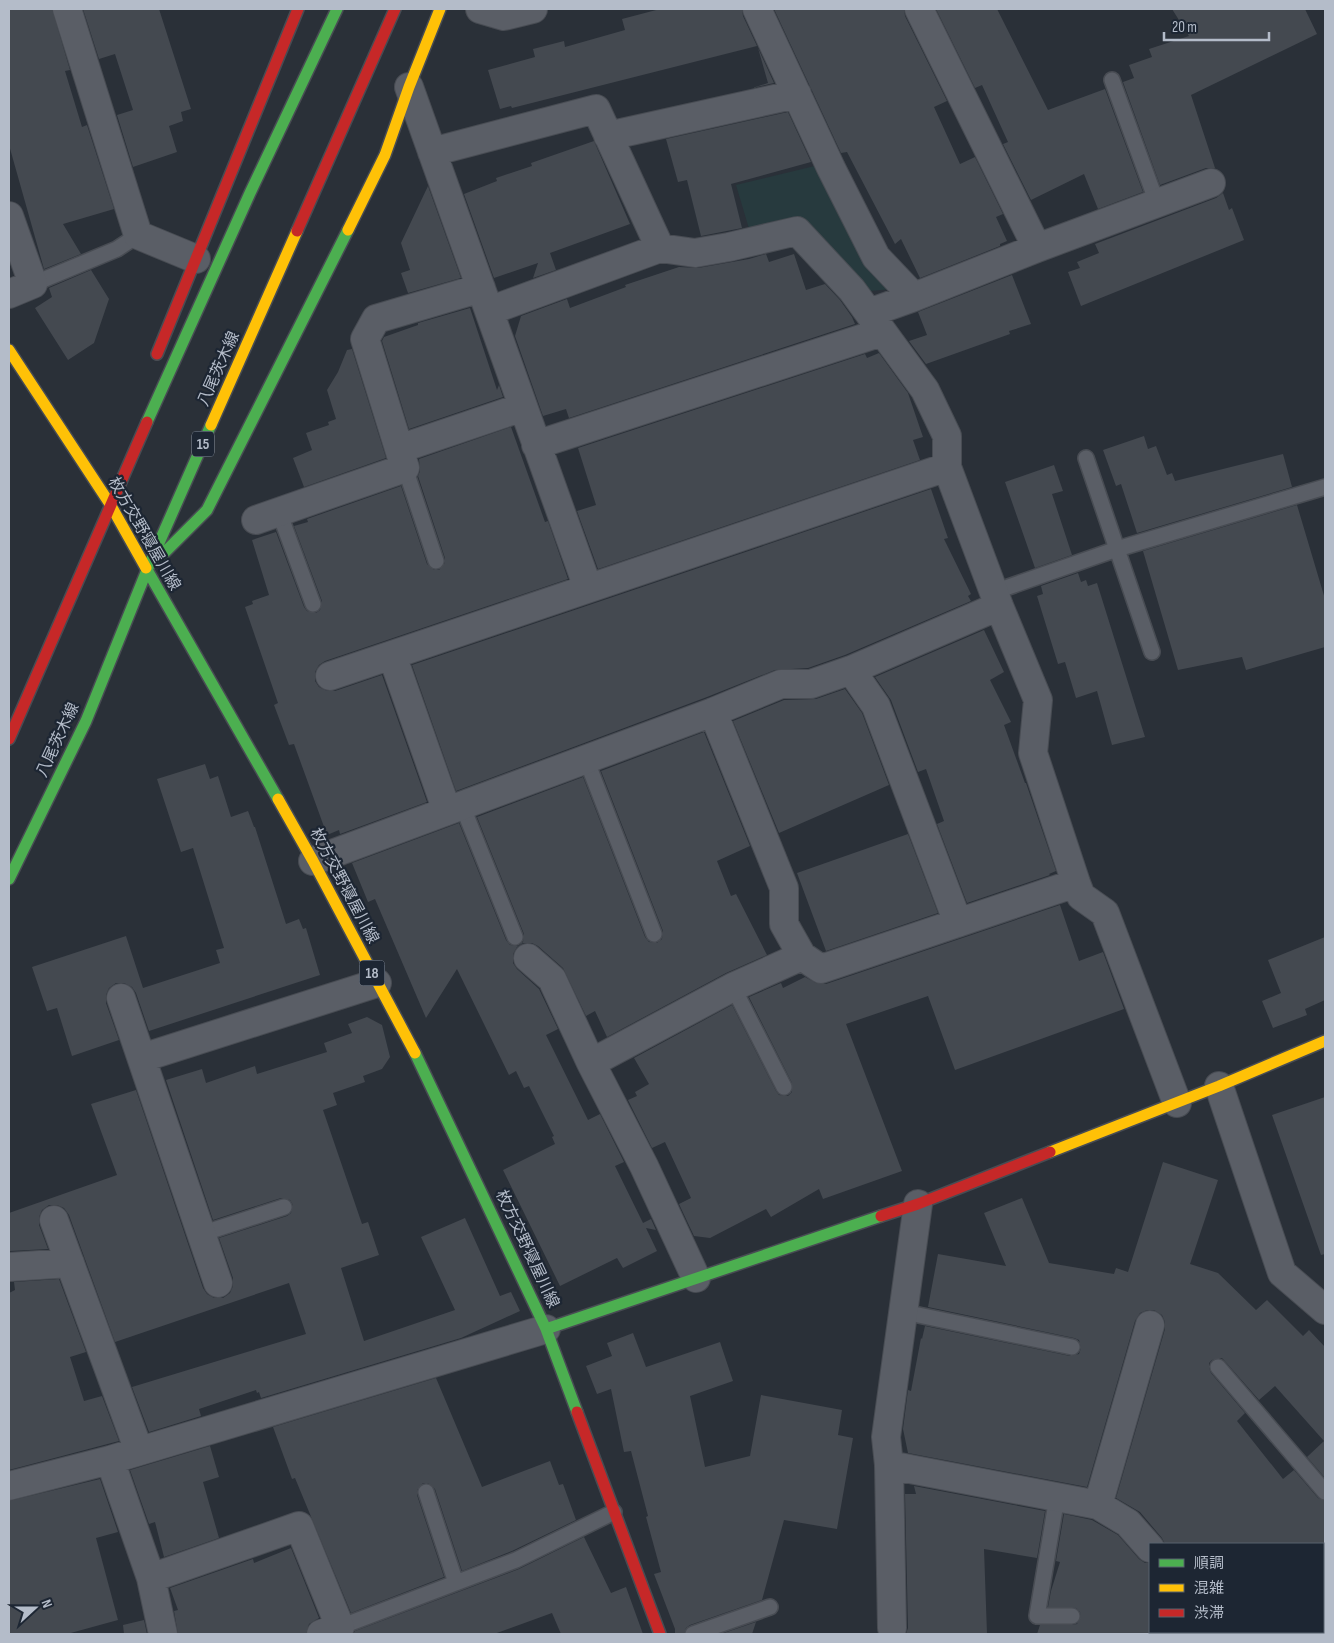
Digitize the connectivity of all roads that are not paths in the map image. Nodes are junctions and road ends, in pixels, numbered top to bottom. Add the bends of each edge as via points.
1 (67, 9) edge
2 (298, 9) edge
3 (337, 9) edge
4 (395, 9) edge
5 (440, 9) edge
6 (480, 9) edge
7 (532, 9) edge
8 (757, 9) edge
9 (918, 9) edge
10 (1112, 80) dead end
11 (409, 87) junction
12 (797, 94) junction
13 (608, 136) junction
14 (432, 152) junction
15 (1211, 183) dead end
16 (1157, 204) junction
17 (9, 216) edge
18 (138, 235) junction
19 (660, 248) junction
20 (1038, 248) junction
21 (196, 259) junction
22 (21, 289) edge
23 (914, 297) junction
24 (485, 300) junction
25 (876, 322) junction
26 (9, 350) edge
27 (154, 364) dead end
28 (523, 407) junction
29 (140, 411) dead end
30 (536, 445) junction
31 (402, 458) junction
32 (1086, 458) dead end
33 (947, 467) junction
34 (1325, 487) edge
35 (110, 504) junction
36 (268, 516) joint
37 (1117, 549) junction
38 (436, 561) dead end
39 (146, 570) junction
40 (588, 588) junction
41 (997, 599) junction
42 (313, 604) dead end
43 (1152, 652) dead end
44 (392, 655) junction
45 (852, 670) junction
46 (330, 676) dead end
47 (713, 712) junction
48 (9, 739) edge
49 (586, 759) junction
50 (454, 808) junction
51 (313, 861) junction
52 (9, 878) edge
53 (1076, 883) junction
54 (958, 923) junction
55 (654, 934) dead end
56 (521, 947) joint
57 (802, 956) junction
58 (377, 983) junction
59 (732, 987) junction
60 (122, 998) dead end
61 (1325, 1041) edge
62 (142, 1058) junction
63 (591, 1063) junction
64 (1219, 1086) junction
65 (784, 1087) dead end
66 (1177, 1103) junction
67 (918, 1204) junction
68 (284, 1207) dead end
69 (54, 1220) dead end
70 (201, 1234) junction
71 (70, 1263) junction
72 (9, 1267) edge
73 (696, 1278) junction
74 (218, 1283) dead end
75 (1325, 1310) edge
76 (904, 1312) junction
77 (1150, 1325) dead end
78 (546, 1329) junction
79 (1072, 1347) dead end
80 (1218, 1366) dead end
81 (139, 1451) junction
82 (110, 1460) junction
83 (889, 1465) junction
84 (9, 1486) edge
85 (426, 1492) dead end
86 (1325, 1492) edge
87 (1057, 1497) junction
88 (1098, 1505) junction
89 (614, 1512) junction
90 (1149, 1547) edge
91 (151, 1578) junction
92 (456, 1583) junction
93 (770, 1607) dead end
94 (1072, 1616) dead end
95 (892, 1628) dead end
96 (330, 1630) edge
97 (163, 1634) edge
98 (660, 1634) edge
99 (693, 1634) edge

1 - 18 street
2 - 21 main road
3 - 35 main road via 256,178
4 - 39 main road, 八尾茨木線 / 15
5 - 11 main road, 15
6 - 7 street via 504,16
8 - 12 street
9 - 20 street
10 - 16 lane
11 - 14 street
11 - 39 main road, 15 via 385,155 207,510
12 - 13 street
12 - 23 street via 876,257
13 - 14 street via 596,109
13 - 19 street
14 - 24 street
15 - 16 street
16 - 20 street
17 - 22 street
18 - 21 street
18 - 22 lane via 117,249
19 - 24 street
19 - 25 street via 695,253 797,231 852,290
20 - 23 street
21 - 27 main road
23 - 25 street
24 - 28 street
24 - 31 street via 376,319 365,339
25 - 30 street
25 - 33 street via 925,390 947,436
26 - 35 main road, 枚方交野寝屋川線 / 18
28 - 30 street
28 - 31 street
29 - 35 main road
30 - 40 street
31 - 36 street
31 - 38 lane
32 - 37 lane
33 - 40 street
33 - 41 street
34 - 37 lane
35 - 39 main road, 枚方交野寝屋川線 / 18
35 - 48 main road
36 - 42 lane
37 - 41 lane
37 - 43 lane
39 - 51 main road, 枚方交野寝屋川線 / 18
39 - 52 main road, 八尾茨木線 / 15 via 86,721
40 - 44 street
41 - 45 street
41 - 53 street via 1038,700 1033,753
44 - 46 street
44 - 50 street
45 - 47 street via 811,684 781,684
45 - 54 street via 876,706
47 - 49 street
47 - 57 street via 784,888 784,924
49 - 50 street
49 - 55 lane
50 - 51 street
50 - 56 lane
51 - 58 main road, 枚方交野寝屋川線 / 18
53 - 54 street
53 - 66 street via 1081,896 1105,913
54 - 57 street via 821,969
56 - 63 street via 552,978
57 - 59 street
58 - 62 street
58 - 78 main road, 枚方交野寝屋川線 / 18 via 426,1073
59 - 63 street
59 - 65 lane
60 - 62 street
61 - 64 main road
62 - 70 street
63 - 73 street
64 - 66 main road
64 - 75 street via 1282,1273
66 - 67 main road
67 - 73 main road
67 - 76 street
68 - 70 lane
69 - 71 street
70 - 74 street
71 - 72 street
71 - 81 street
73 - 78 main road
76 - 79 lane
76 - 83 street via 886,1437
77 - 88 street
78 - 81 street
78 - 89 main road, 枚方交野寝屋川線 / 18
80 - 86 lane
81 - 82 street
82 - 84 street
82 - 91 street
83 - 87 street
83 - 95 street
85 - 92 lane
87 - 88 street
87 - 94 lane via 1037,1616
88 - 90 street via 1128,1523
89 - 92 lane via 516,1560
89 - 98 main road, 枚方交野寝屋川線 / 18
91 - 96 street via 299,1526
91 - 97 street
92 - 96 lane
93 - 99 lane

